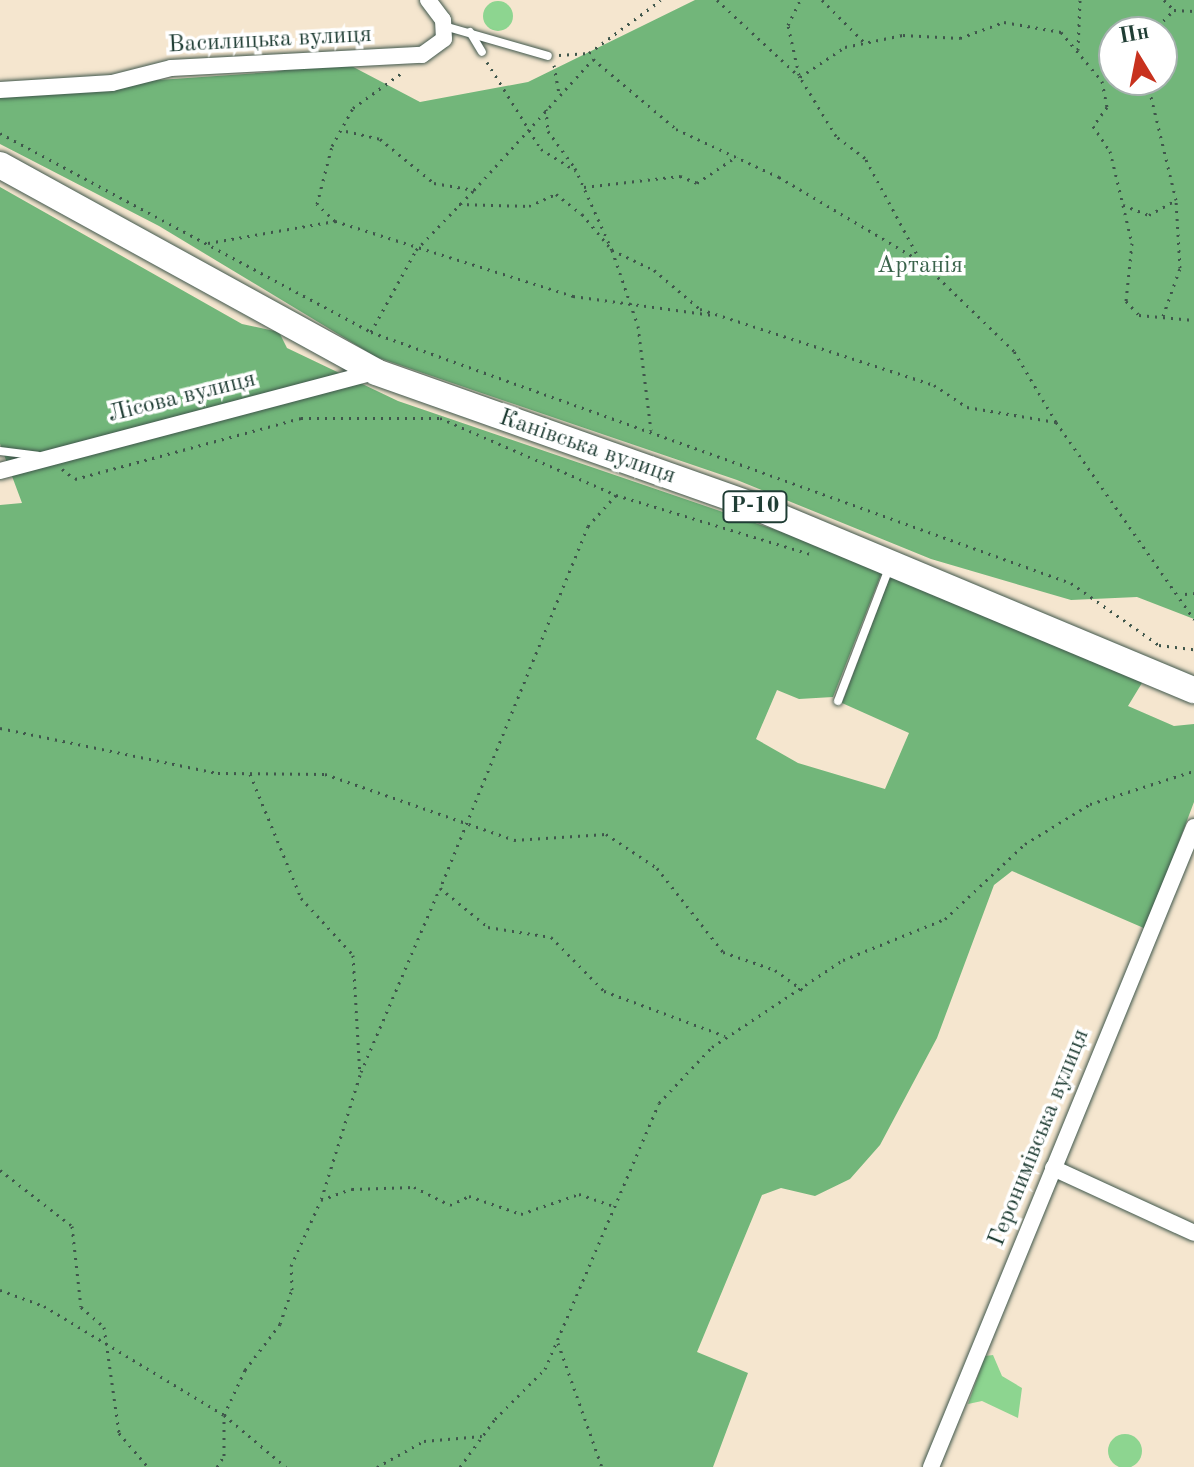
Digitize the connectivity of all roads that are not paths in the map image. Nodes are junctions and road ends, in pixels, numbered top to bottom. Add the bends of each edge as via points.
1 (428, 0) edge
2 (443, 26) junction
3 (470, 32) junction
4 (482, 52) road end
5 (548, 56) road end
6 (0, 90) edge
7 (0, 165) edge
8 (376, 372) junction
9 (0, 451) edge
10 (47, 457) junction
11 (0, 471) edge
12 (891, 564) junction
13 (1194, 690) edge
14 (838, 701) dead end
15 (1194, 827) edge
16 (1053, 1168) junction
17 (1194, 1233) edge
18 (931, 1467) edge

1 - 2 street
2 - 3 lane
2 - 6 street, Василицька вулиця via 441,47 415,56 171,68 112,83
3 - 4 lane
3 - 5 lane
7 - 8 main road, Канівська вулиця / Р-10
8 - 10 street, Лісова вулиця
8 - 12 main road, Канівська вулиця / Р-10 via 751,505
9 - 10 lane
10 - 11 street, Лісова вулиця
12 - 13 main road, Канівська вулиця / Р-10
12 - 14 lane
15 - 16 street, Геронимівська вулиця
16 - 17 street
16 - 18 street, Геронимівська вулиця

